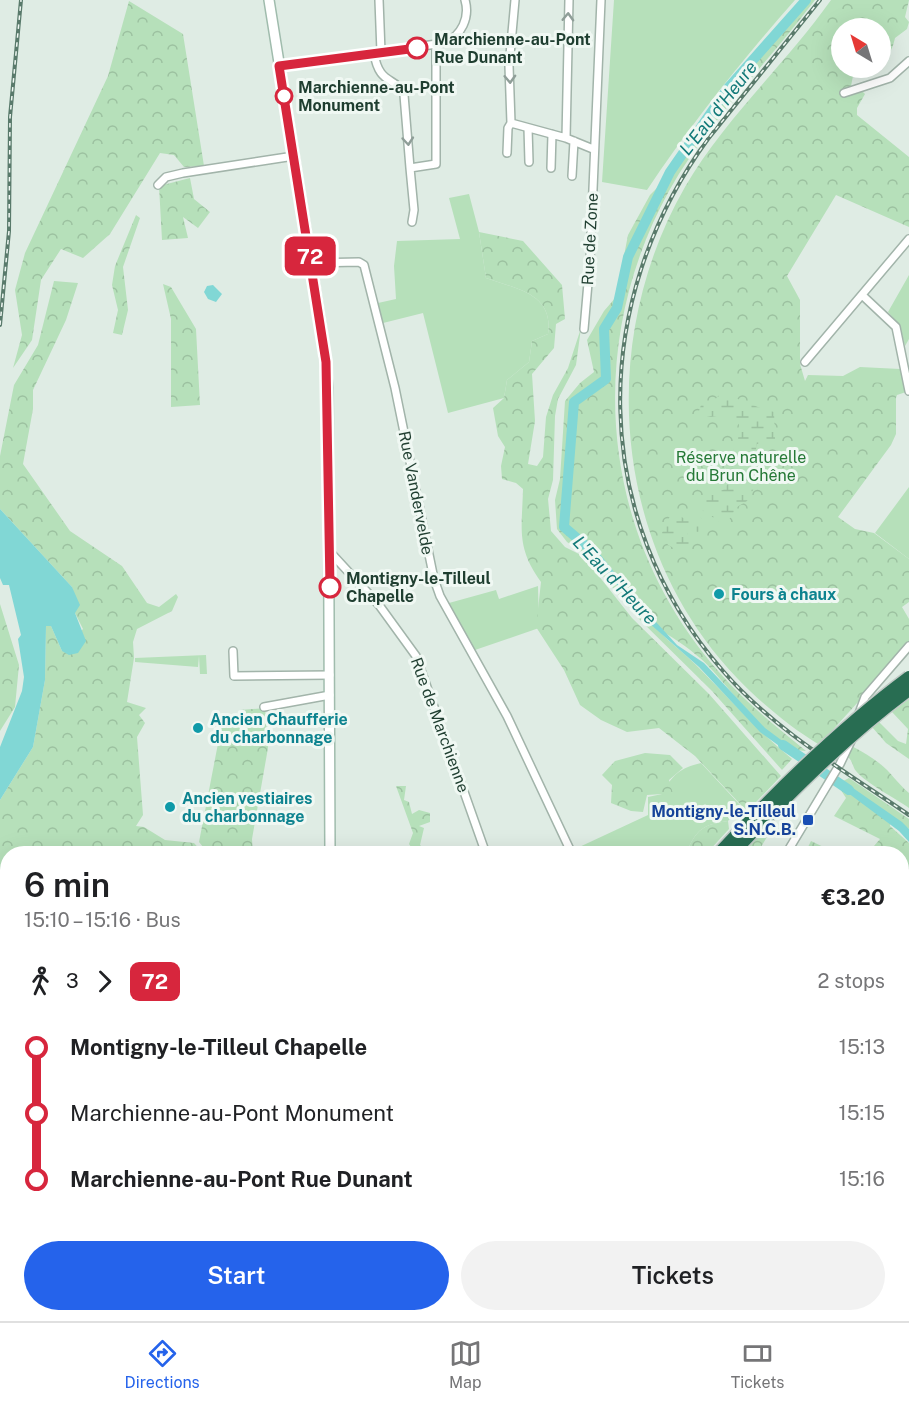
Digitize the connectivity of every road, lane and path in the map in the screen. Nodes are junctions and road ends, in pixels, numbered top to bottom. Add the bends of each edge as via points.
1 (269, 0) edge
2 (379, 0) edge
3 (465, 0) edge
4 (515, 0) edge
5 (569, 0) edge
6 (601, 0) edge
7 (436, 46) junction
8 (377, 53) junction
9 (909, 61) edge
10 (279, 66) junction
11 (844, 93) dead end
12 (511, 123) junction
13 (528, 128) junction
14 (552, 134) junction
15 (566, 138) junction
16 (574, 141) junction
17 (593, 149) junction
18 (507, 153) dead end
19 (294, 156) junction
20 (529, 162) dead end
21 (410, 168) junction
22 (551, 168) dead end
23 (572, 176) dead end
24 (158, 185) dead end
25 (412, 222) dead end
26 (909, 239) edge
27 (311, 263) junction
28 (862, 295) junction
29 (584, 329) dead end
30 (805, 362) dead end
31 (909, 391) edge
32 (330, 552) junction
33 (909, 646) edge
34 (233, 651) dead end
35 (330, 675) junction
36 (909, 677) edge
37 (909, 690) edge
38 (330, 695) junction
39 (264, 706) dead end
40 (330, 846) edge
41 (483, 846) edge
42 (568, 846) edge
43 (726, 846) edge
44 (740, 846) edge
45 (791, 846) edge

1 - 10 main road
2 - 8 street
3 - 7 street via 465,24 461,31 452,41
4 -> 12 street via 509,66
15 -> 5 street
6 - 17 street, Rue de Zone
7 - 8 street
7 - 21 street via 436,164
8 - 10 street
8 -> 21 street via 379,72 404,95
9 - 11 street via 890,78
10 - 19 main road
12 - 13 street
12 - 18 street
13 - 14 street
13 - 20 street
14 - 15 street
14 - 22 street
15 - 16 street
16 - 17 street
16 - 23 street
17 - 29 street, Rue de Zone
19 - 24 street via 183,172 166,177
19 - 27 main road
21 - 25 street
26 - 28 street
27 - 32 main road via 328,388
27 - 42 street, Rue Vandervelde via 364,265 395,388 434,579 507,717
28 - 30 street
28 - 31 street via 896,327
32 - 35 main road
32 - 41 street, Rue de Marchienne via 379,605 416,656
33 - 45 street via 865,697 852,738
34 - 35 street via 234,676
35 - 38 main road
36 - 43 highway, bridge via 810,758
37 - 44 highway, bridge via 810,773
38 - 39 street
38 - 40 main road

